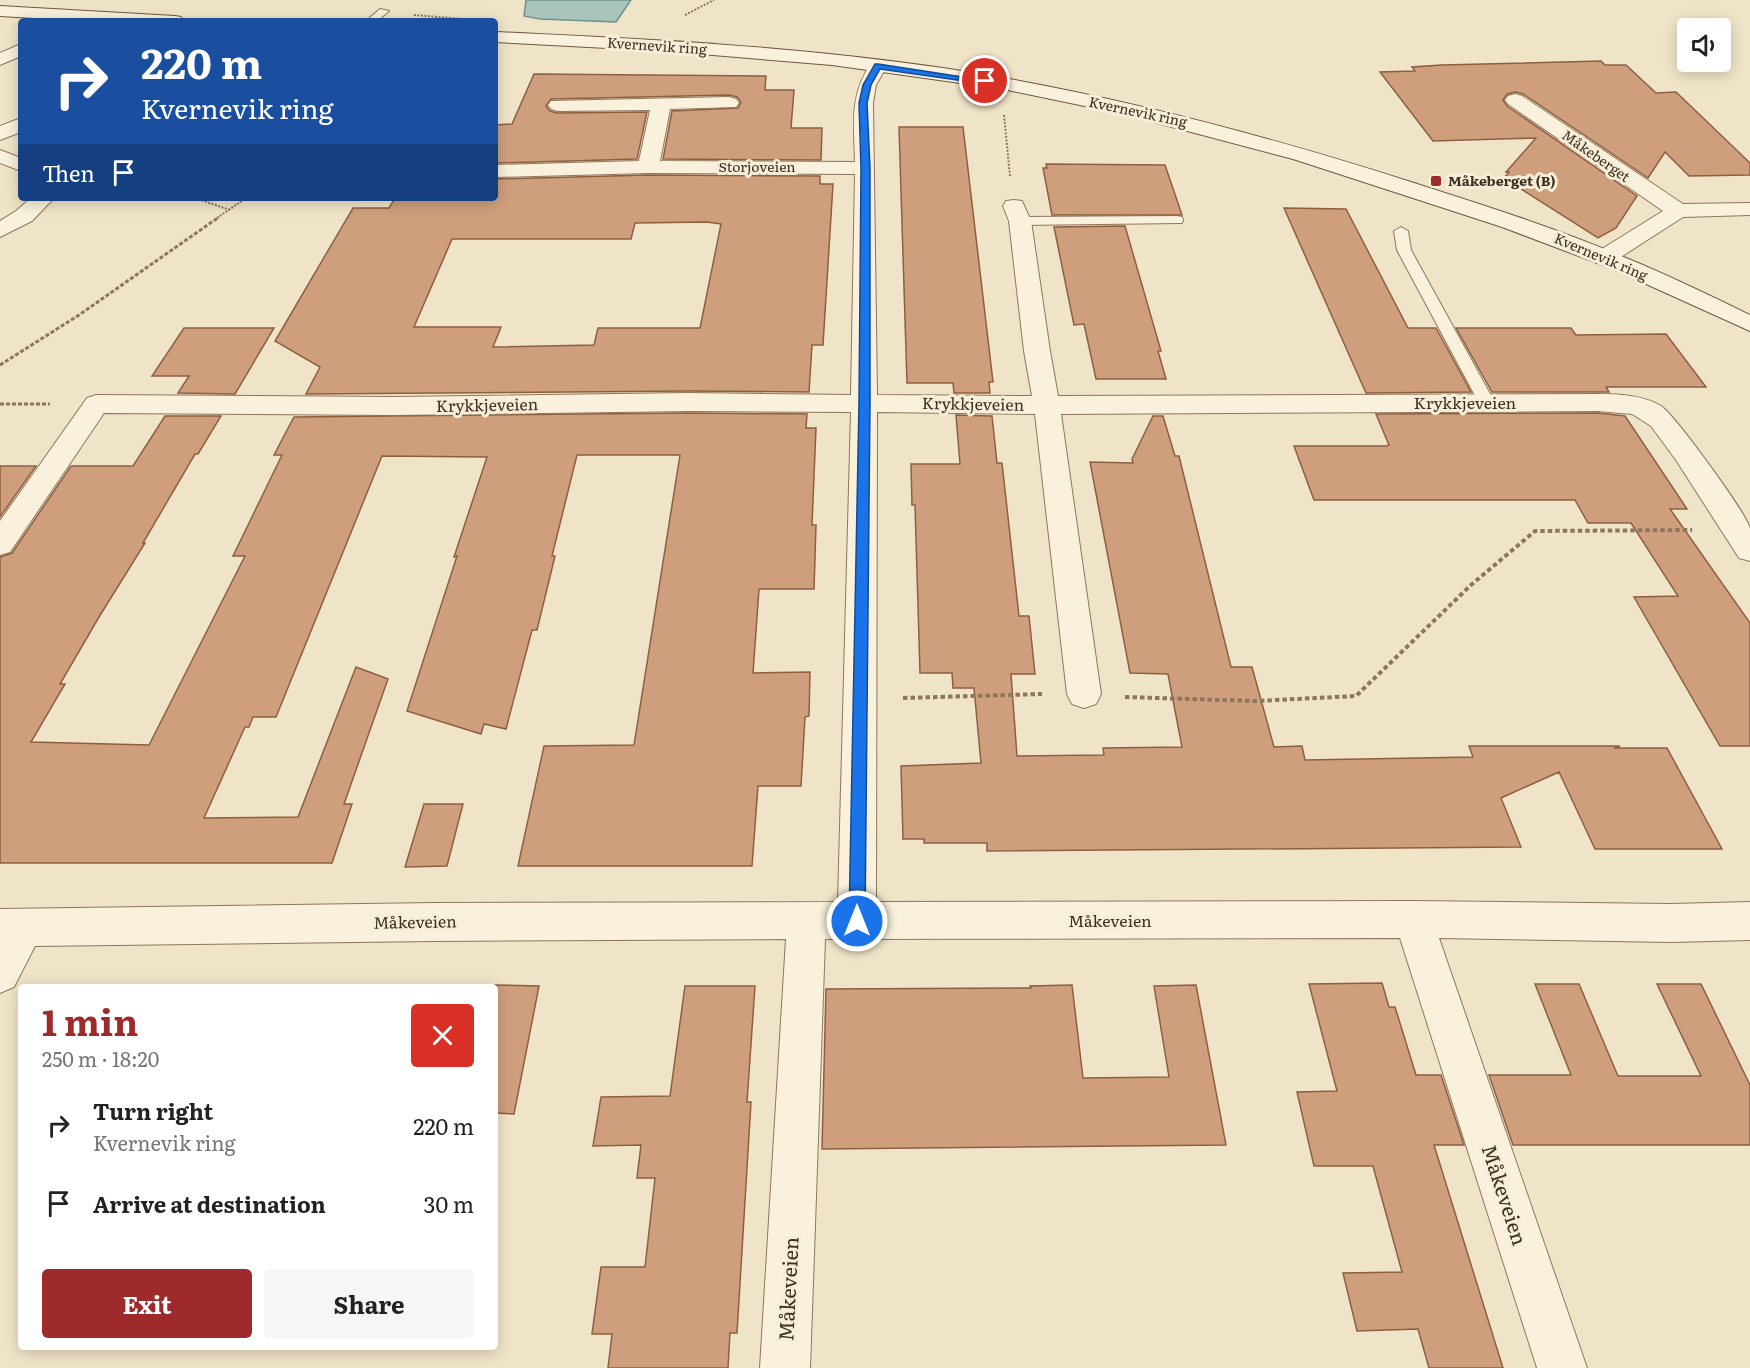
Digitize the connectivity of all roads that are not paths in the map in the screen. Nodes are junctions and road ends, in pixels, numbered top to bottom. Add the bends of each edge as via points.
1 (384, 11) road end
2 (0, 12) edge
3 (65, 18) edge
4 (375, 18) edge
5 (498, 37) edge
6 (18, 51) edge
7 (0, 60) edge
8 (878, 66) junction
9 (1515, 100) dead end
10 (729, 103) dead end
11 (661, 104) junction
12 (558, 105) dead end
13 (18, 125) edge
14 (0, 134) edge
15 (0, 156) edge
16 (18, 164) edge
17 (648, 167) junction
18 (866, 168) junction
19 (498, 171) edge
20 (41, 201) edge
21 (1750, 208) edge
22 (1677, 211) junction
23 (1017, 214) joint
24 (1177, 220) dead end
25 (0, 230) edge
26 (1401, 231) dead end
27 (1605, 257) junction
28 (1750, 324) edge
29 (864, 403) junction
30 (1487, 403) junction
31 (1047, 405) junction
32 (1748, 543) edge
33 (0, 544) edge
34 (1084, 694) road end
35 (1413, 919) junction
36 (857, 921) junction
37 (1750, 921) edge
38 (806, 922) junction
39 (12, 928) edge
40 (0, 973) edge
41 (785, 1368) edge
42 (1562, 1368) edge

1 - 4 lane
2 - 3 street
5 - 8 street, Kvernevik ring via 735,51
6 - 7 street
8 - 18 street via 867,85 863,103
8 - 27 street, Kvernevik ring via 1007,85 1218,130 1374,177
9 - 22 street, Måkeberget
10 - 11 street
11 - 12 street
11 - 17 street
13 - 14 street
15 - 16 street
17 - 18 street, Storjoveien
17 - 19 street, Storjoveien
18 - 29 street
20 - 25 street
21 - 22 street
22 - 27 street
23 - 24 lane
23 - 31 street, Krykkjeveien
26 - 30 lane via 1404,250
27 - 28 street, Kvernevik ring
29 - 31 street, Krykkjeveien
29 - 33 street, Krykkjeveien via 96,404
29 - 36 street
30 - 31 street, Krykkjeveien
30 - 32 street, Krykkjeveien via 1623,404 1653,412
31 - 34 street, Krykkjeveien
35 - 36 street, Måkeveien
35 - 37 street, Måkeveien
35 - 42 street, Måkeveien
36 - 38 street, Måkeveien
38 - 39 street, Måkeveien
38 - 41 street, Måkeveien
39 - 40 street, Måkeveien

